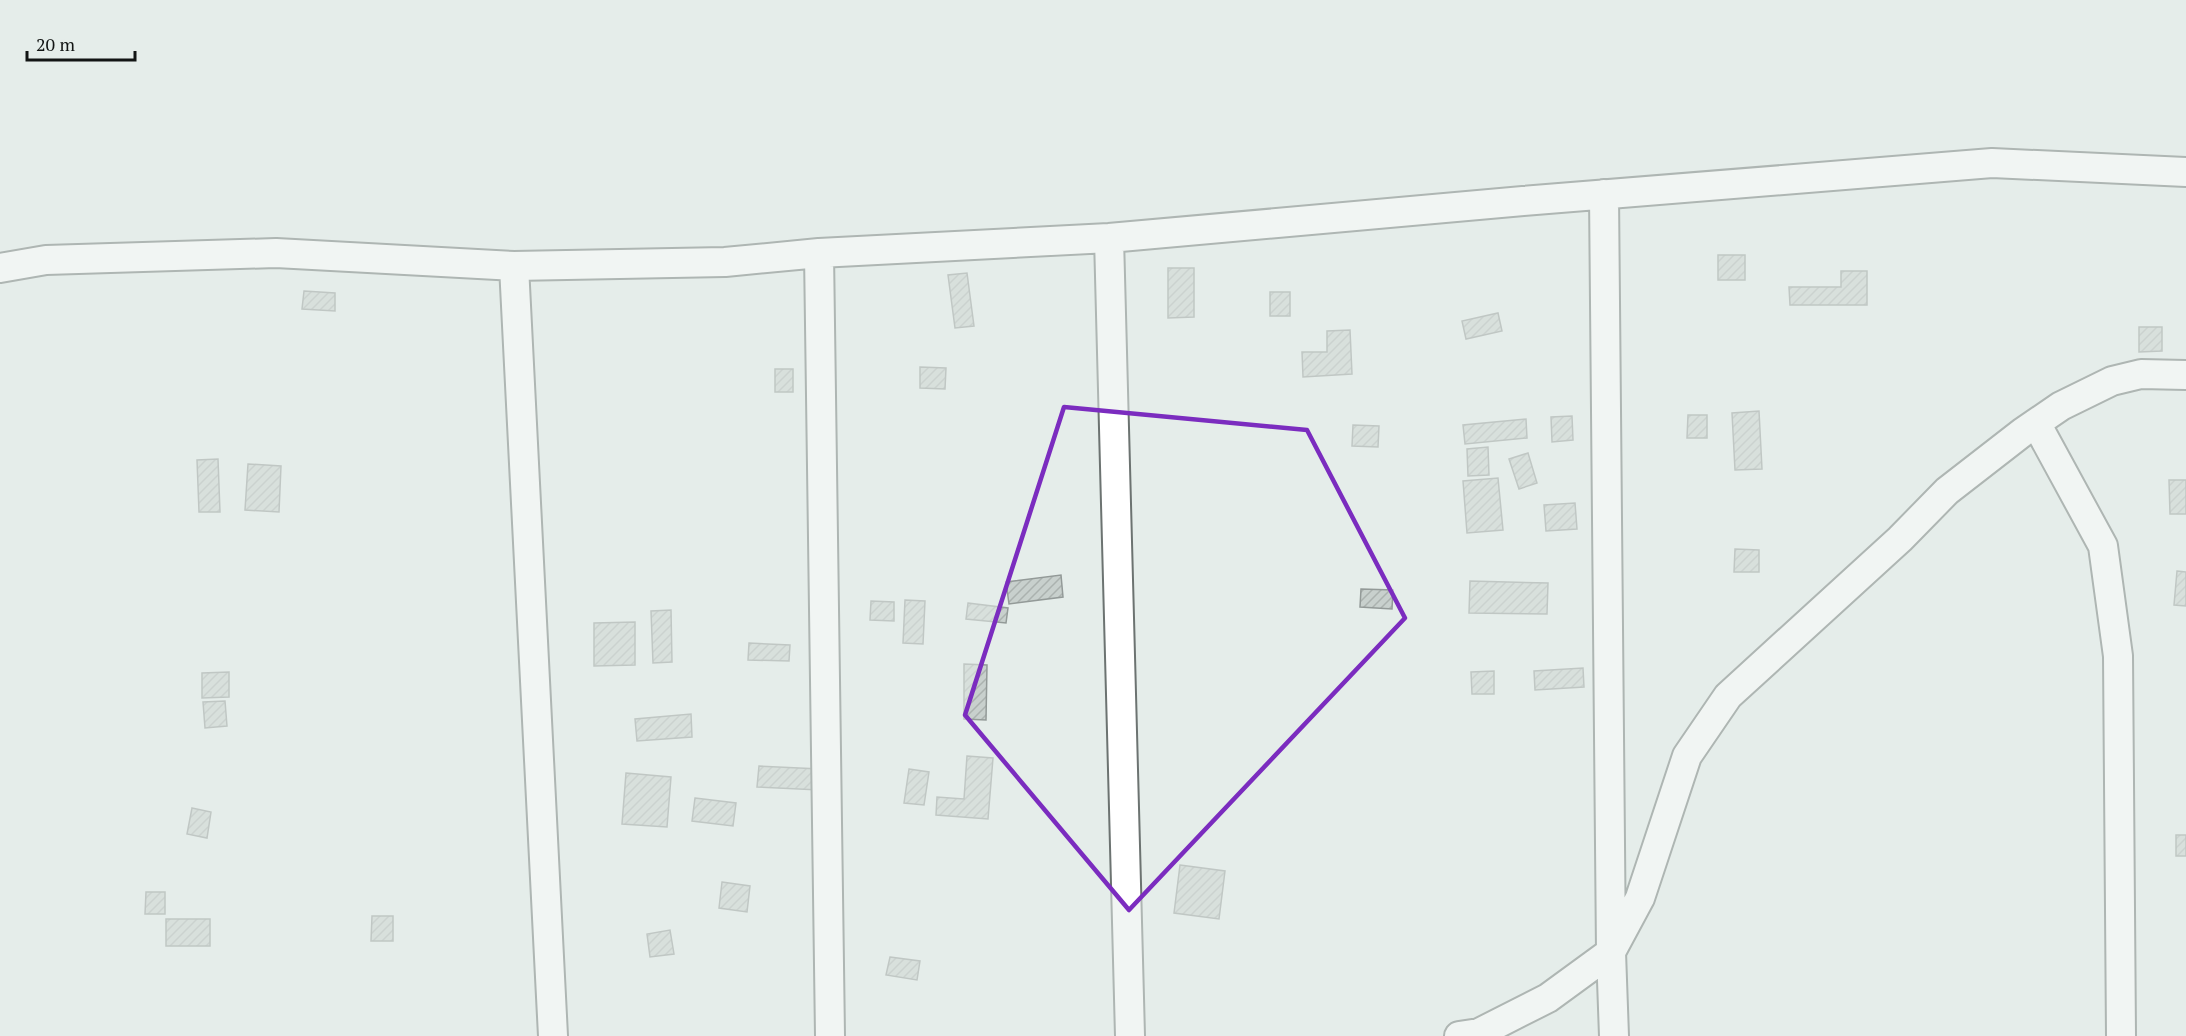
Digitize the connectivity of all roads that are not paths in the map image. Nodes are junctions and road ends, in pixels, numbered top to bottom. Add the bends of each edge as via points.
1 (2186, 172) edge
2 (1604, 194) junction
3 (1109, 238) junction
4 (819, 253) junction
5 (514, 266) junction
6 (0, 268) edge
7 (2186, 375) edge
8 (2036, 423) junction
9 (1611, 952) junction
10 (553, 1036) edge
11 (830, 1036) edge
12 (1130, 1036) edge
13 (1459, 1036) edge
14 (1614, 1036) edge
15 (2121, 1036) edge

1 - 2 street via 1992,163
2 - 3 street
2 - 9 street
3 - 4 street
3 - 12 street
4 - 5 street via 725,262
4 - 11 street
5 - 6 street via 276,254 46,260
5 - 10 street
7 - 8 street via 2141,374 2112,381
8 - 9 street via 1947,491 1728,696 1687,756 1640,898
8 - 15 street via 2103,546 2118,656
9 - 13 street via 1548,998 1479,1033
9 - 14 street

